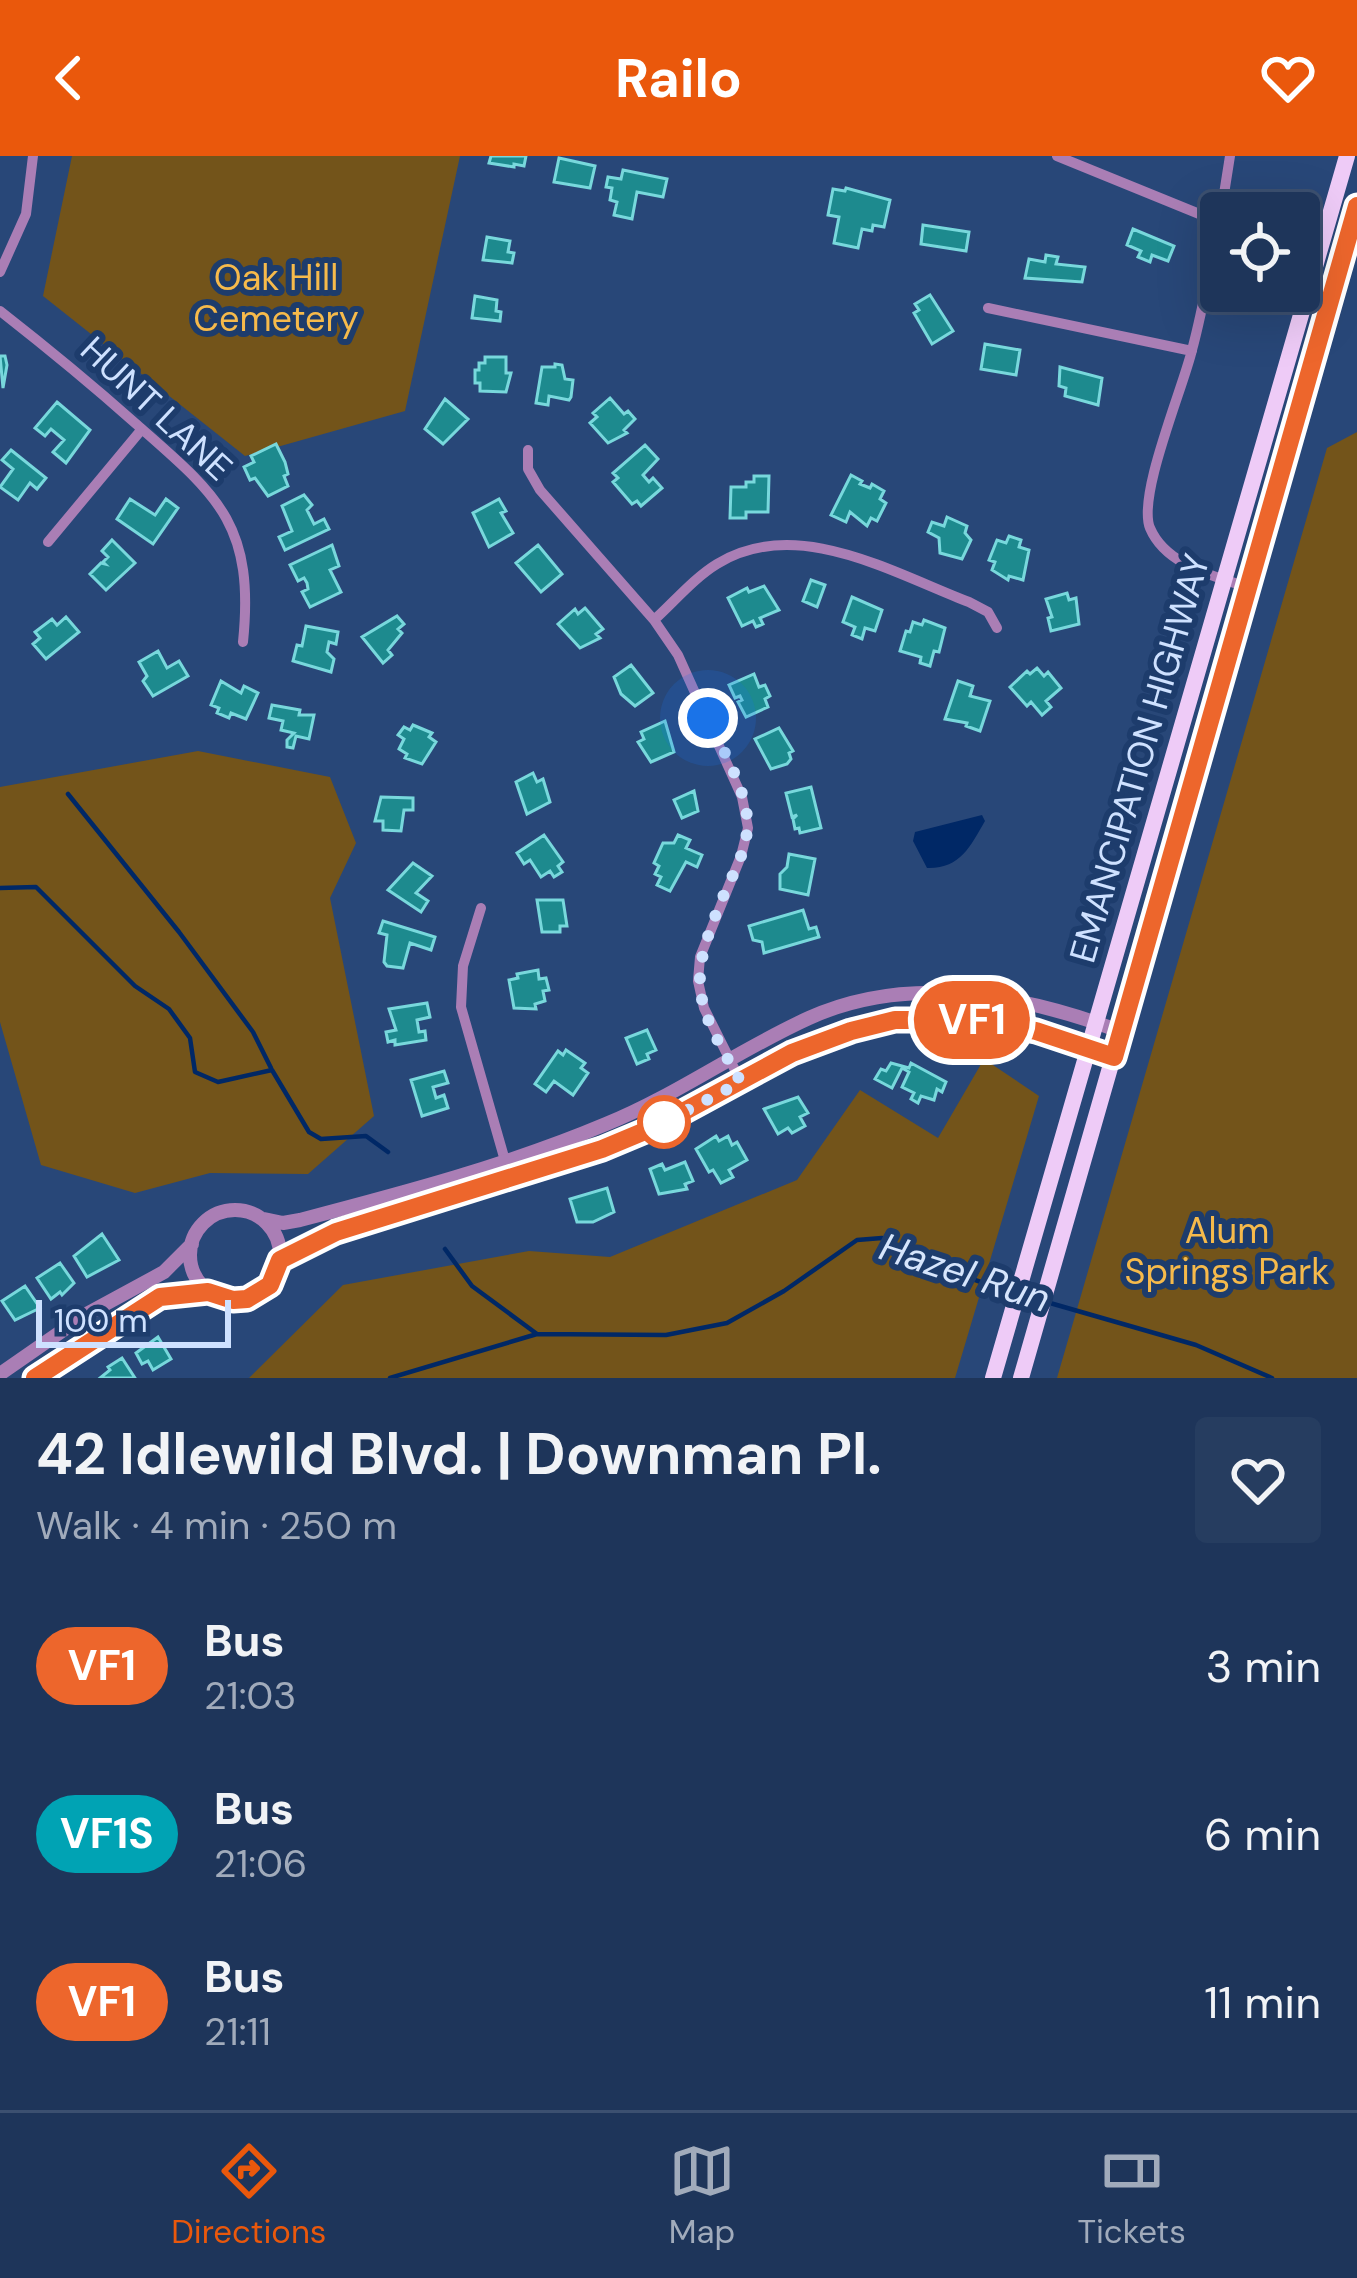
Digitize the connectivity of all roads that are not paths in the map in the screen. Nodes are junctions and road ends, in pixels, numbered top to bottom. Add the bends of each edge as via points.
1 (33, 156) edge
2 (1057, 156) edge
3 (1230, 156) edge
4 (1347, 156) edge
5 (1225, 192) edge
6 (1357, 206) edge
7 (1200, 209) edge
8 (0, 272) edge
9 (988, 308) dead end
10 (0, 311) edge
11 (1200, 312) edge
12 (1192, 351) junction
13 (142, 429) junction
14 (528, 450) dead end
15 (48, 542) dead end
16 (1225, 580) junction
17 (1250, 588) junction
18 (654, 620) junction
19 (997, 628) dead end
20 (243, 642) dead end
21 (481, 908) dead end
22 (1097, 1023) junction
23 (1122, 1032) junction
24 (1090, 1048) junction
25 (1114, 1057) junction
26 (729, 1061) junction
27 (741, 1082) junction
28 (506, 1160) junction
29 (510, 1178) junction
30 (264, 1220) junction
31 (192, 1244) junction
32 (280, 1260) junction
33 (208, 1292) junction
34 (0, 1375) edge
35 (35, 1378) edge
36 (993, 1378) edge
37 (1021, 1378) edge

1 - 8 street via 26,214
2 - 7 street
3 - 5 street
4 - 16 main road, EMANCIPATION HIGHWAY
6 - 17 main road, EMANCIPATION HIGHWAY
9 - 12 street
10 - 13 street, HUNT LANE
11 - 12 street
12 - 16 street via 1147,516 1180,561
13 - 15 street
13 - 20 street, HUNT LANE via 202,482 229,523 243,572
14 - 18 street via 540,490
16 - 17 street
16 - 22 main road, EMANCIPATION HIGHWAY
17 - 23 main road, EMANCIPATION HIGHWAY
18 - 19 street via 715,565 781,544 850,556 969,602
18 - 26 street via 691,678 748,828 698,981
21 - 28 street via 463,966 461,1007
22 - 23 street
22 - 24 main road, EMANCIPATION HIGHWAY
22 - 26 street via 984,994 932,992 812,1016
23 - 25 main road, EMANCIPATION HIGHWAY
24 - 25 street
24 - 27 street via 982,1020 895,1020 792,1053
24 - 36 main road, EMANCIPATION HIGHWAY
25 - 37 main road, EMANCIPATION HIGHWAY
26 - 27 street
26 - 28 street via 606,1125
27 - 29 street via 602,1149
28 - 29 street
28 - 30 street via 300,1220
29 - 32 street via 336,1232
30 - 31 street via 220,1212
30 - 32 street
31 - 33 street via 192,1271
31 - 34 street via 164,1272
32 - 33 street via 259,1294 233,1300
33 - 35 street via 160,1297

